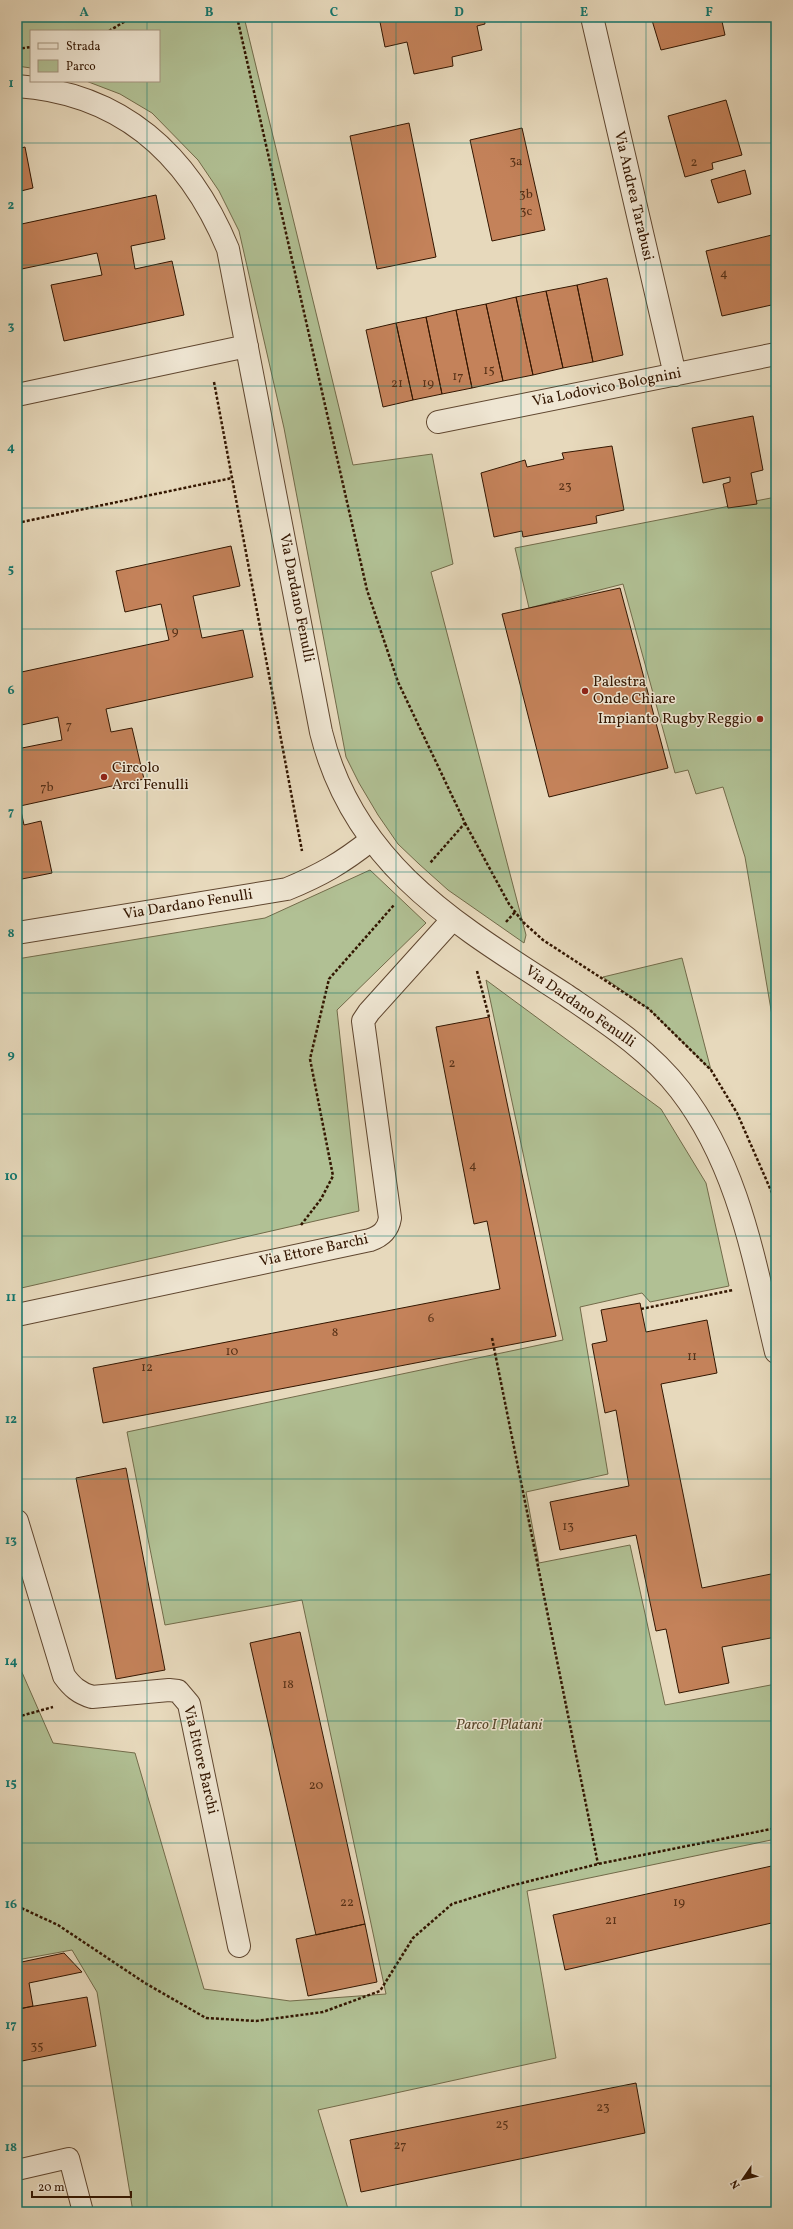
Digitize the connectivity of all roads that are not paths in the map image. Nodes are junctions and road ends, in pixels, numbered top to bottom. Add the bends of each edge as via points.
1 (592, 17) edge
2 (17, 86) edge
3 (247, 346) junction
4 (776, 354) edge
5 (675, 375) junction
6 (17, 395) edge
7 (438, 422) dead end
8 (371, 840) junction
9 (452, 920) junction
10 (17, 933) edge
11 (17, 1315) edge
12 (776, 1352) edge
13 (17, 1522) edge
14 (239, 1946) dead end
15 (17, 2170) edge
16 (83, 2212) edge

1 - 5 street, Via Andrea Tarabusi
2 - 3 street, Via Dardano Fenulli via 46,88 98,106 139,128 165,149 199,192 226,243
3 - 6 street
3 - 8 street, Via Dardano Fenulli via 327,758 340,790
4 - 5 street, Via Lodovico Bolognini
5 - 7 street, Via Lodovico Bolognini
8 - 9 street, Via Dardano Fenulli via 412,884
8 - 10 street, Via Dardano Fenulli via 344,862 288,889
9 - 11 street, Via Ettore Barchi via 369,1012 363,1022 390,1218 382,1235 370,1240
9 - 12 street, Via Dardano Fenulli via 621,1032 654,1061 680,1089 701,1120 731,1181
13 - 14 street, Via Ettore Barchi via 64,1676 72,1686 80,1693 92,1697 178,1691 190,1704
15 - 16 lane via 69,2158

